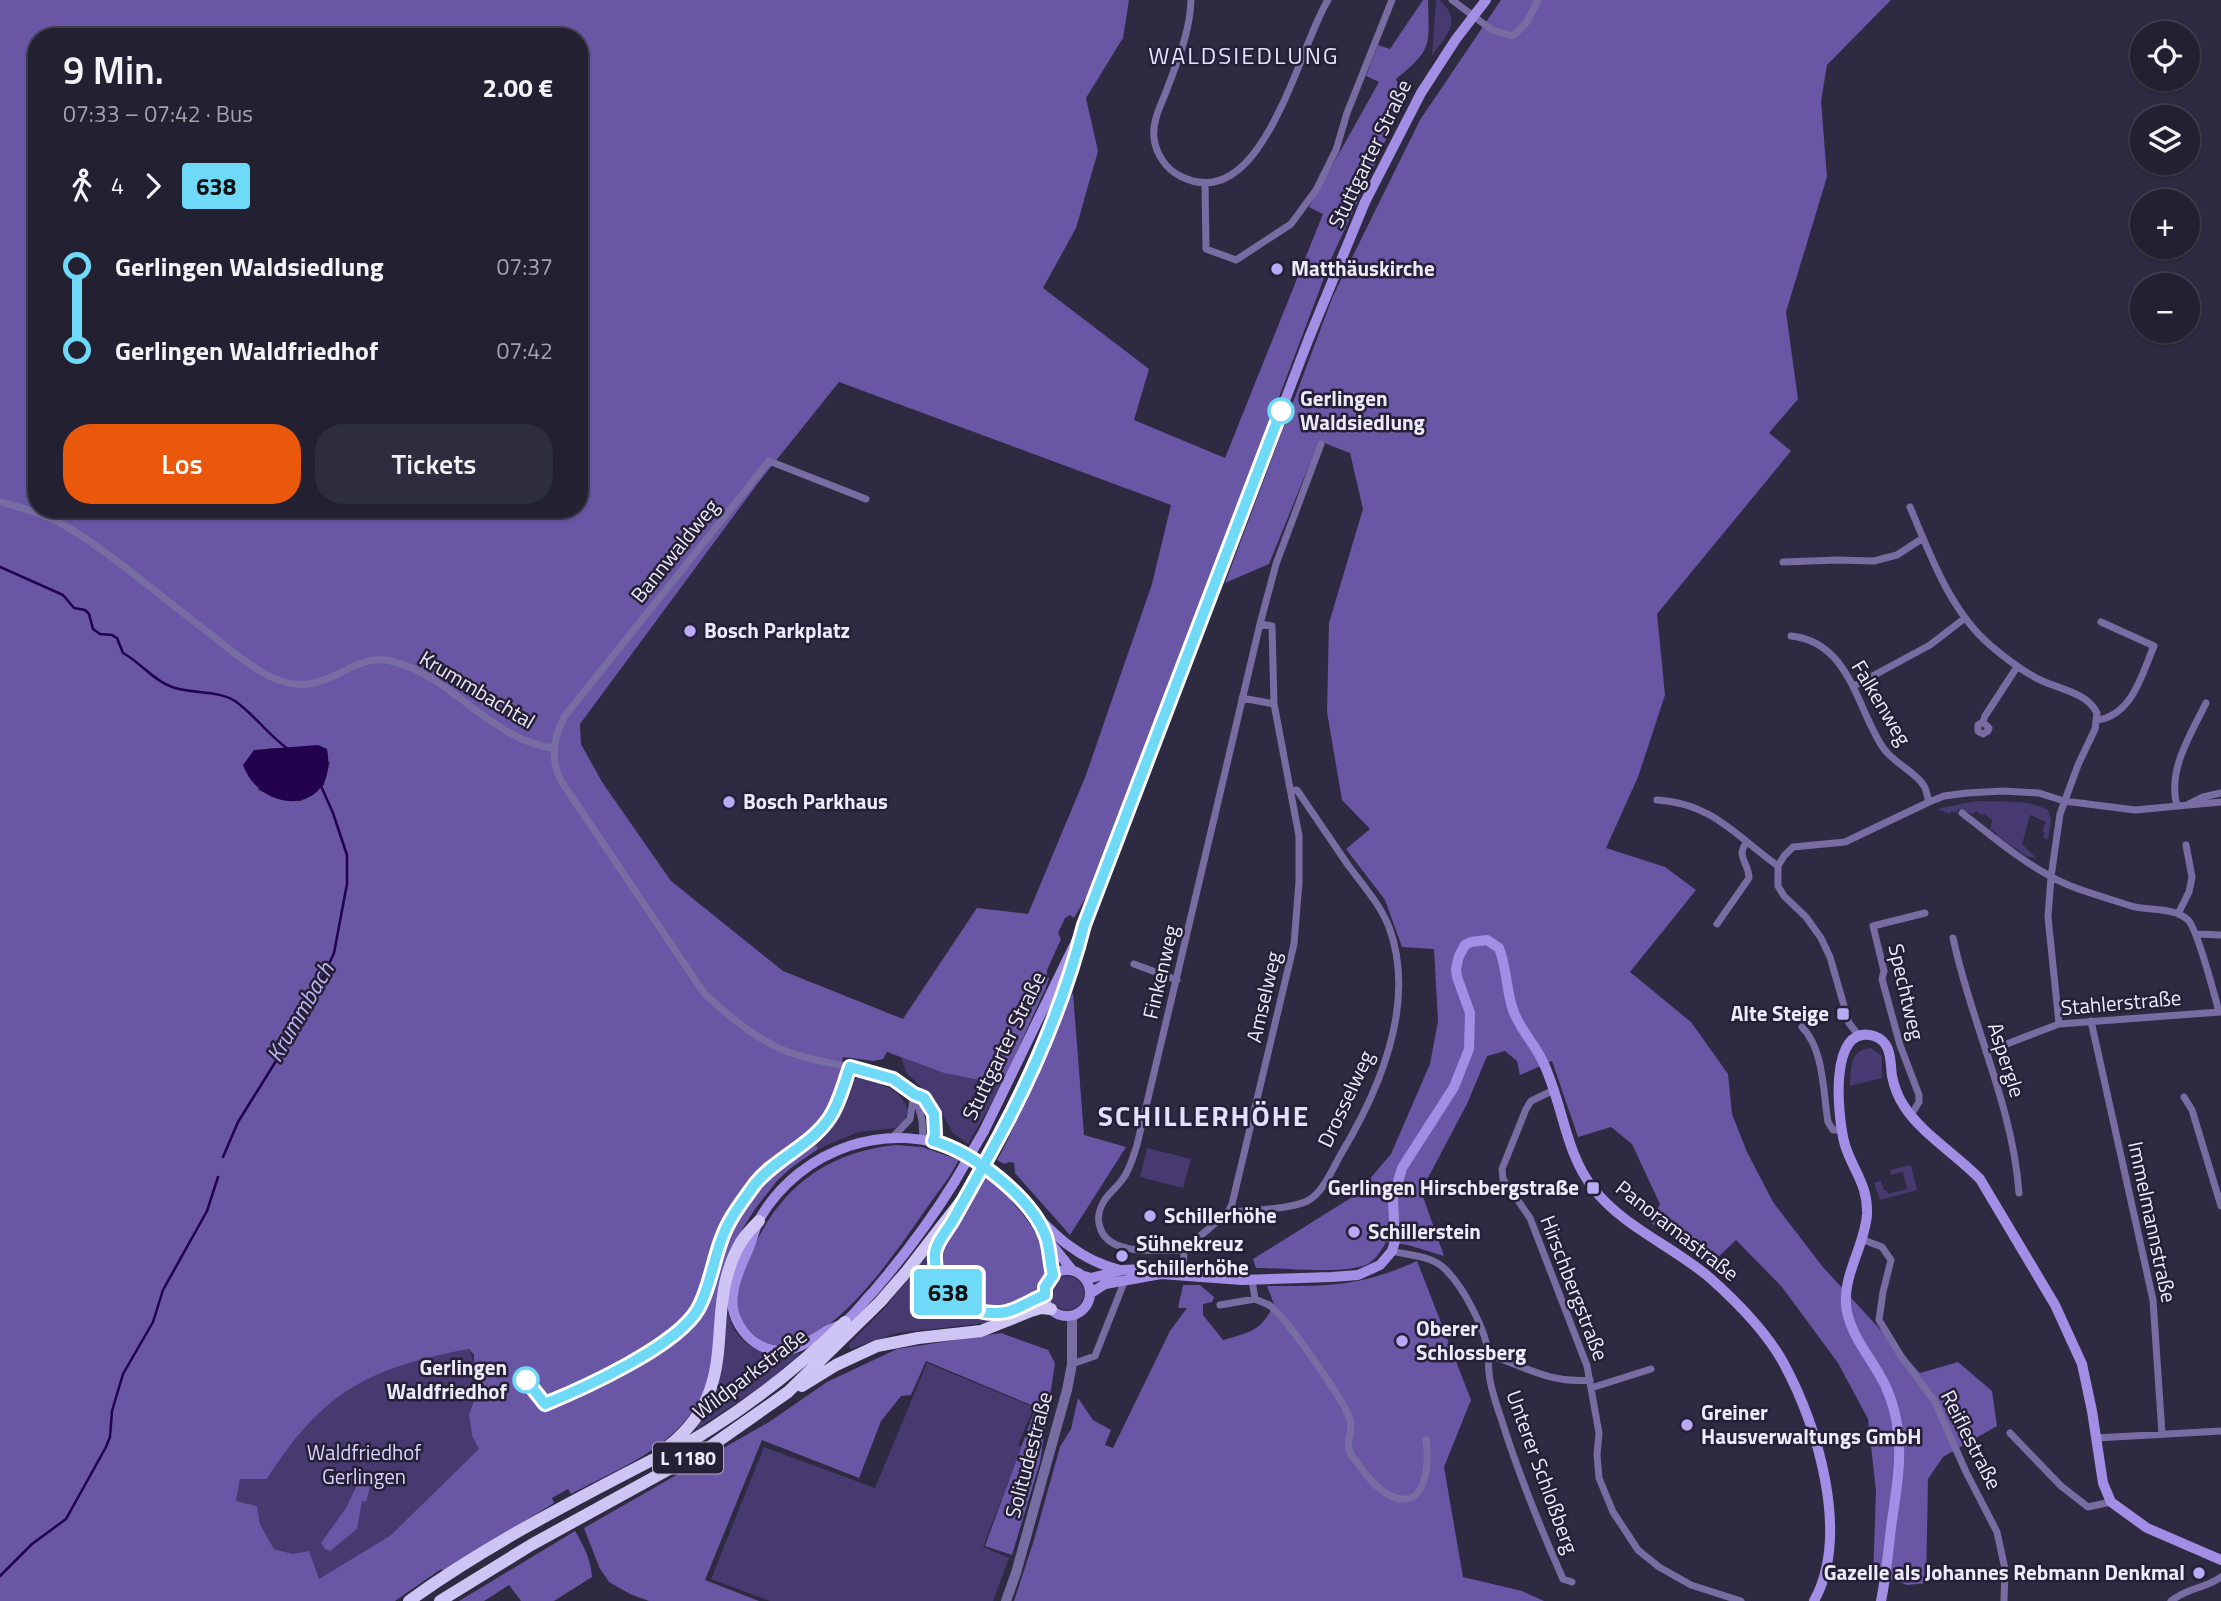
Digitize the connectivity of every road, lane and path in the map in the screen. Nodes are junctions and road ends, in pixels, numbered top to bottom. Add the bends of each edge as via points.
1 (1191, 0) edge
2 (1328, 0) edge
3 (1392, 0) edge
4 (1452, 0) edge
5 (1486, 0) edge
6 (1538, 0) edge
7 (1473, 16) junction
8 (1205, 183) junction
9 (1321, 444) dead end
10 (866, 499) dead end
11 (0, 502) edge
12 (1910, 507) dead end
13 (28, 510) edge
14 (47, 518) edge
15 (1923, 538) junction
16 (1783, 562) dead end
17 (1965, 618) junction
18 (2101, 622) dead end
19 (1259, 624) junction
20 (1791, 636) dead end
21 (2017, 667) junction
22 (1854, 686) junction
23 (1242, 698) junction
24 (2206, 702) dead end
25 (1274, 704) junction
26 (2097, 720) junction
27 (1983, 722) dead end
28 (553, 748) junction
29 (1291, 791) junction
30 (2221, 793) edge
31 (1657, 800) dead end
32 (2064, 801) junction
33 (1929, 802) junction
34 (2221, 802) edge
35 (2189, 805) junction
36 (2177, 806) junction
37 (1962, 813) dead end
38 (1747, 842) junction
39 (2186, 845) dead end
40 (1778, 866) junction
41 (2051, 877) junction
42 (1925, 913) dead end
43 (2178, 914) junction
44 (1717, 923) dead end
45 (1084, 925) junction
46 (2197, 934) junction
47 (2221, 935) edge
48 (1953, 938) dead end
49 (1134, 964) dead end
50 (1177, 980) junction
51 (2220, 1012) edge
52 (2091, 1020) junction
53 (2059, 1024) junction
54 (1802, 1027) dead end
55 (1858, 1036) junction
56 (1986, 1052) junction
57 (1552, 1085) junction
58 (914, 1094) junction
59 (2184, 1097) dead end
60 (1911, 1115) junction
61 (1842, 1130) junction
62 (893, 1137) junction
63 (928, 1140) junction
64 (963, 1153) dead end
65 (989, 1172) dead end
66 (955, 1181) joint
67 (2019, 1193) dead end
68 (966, 1195) junction
69 (2221, 1206) edge
70 (1228, 1212) junction
71 (1036, 1217) junction
72 (759, 1221) junction
73 (1047, 1239) junction
74 (1861, 1239) junction
75 (1184, 1250) junction
76 (1392, 1251) junction
77 (1072, 1270) junction
78 (1053, 1275) junction
79 (1124, 1275) junction
80 (1183, 1275) junction
81 (1084, 1276) junction
82 (1252, 1280) junction
83 (1091, 1293) junction
84 (1045, 1295) junction
85 (1255, 1298) junction
86 (1220, 1305) dead end
87 (1051, 1309) junction
88 (1072, 1316) junction
89 (845, 1322) junction
90 (1489, 1355) junction
91 (1072, 1364) junction
92 (1651, 1368) dead end
93 (1590, 1384) junction
94 (788, 1392) junction
95 (2221, 1431) edge
96 (2010, 1433) dead end
97 (2162, 1434) junction
98 (2096, 1438) junction
99 (1426, 1440) dead end
100 (652, 1460) junction
101 (2111, 1502) junction
102 (2221, 1560) edge
103 (2221, 1577) edge
104 (1572, 1582) dead end
105 (409, 1601) edge
106 (440, 1601) edge
107 (1006, 1601) edge
108 (1741, 1601) edge
109 (1814, 1601) edge
110 (1881, 1601) edge
111 (2004, 1601) edge
112 (2171, 1601) edge

1 - 8 street via 1185,37 1154,136 1168,168 1183,178
2 - 8 street via 1263,142 1233,173
3 - 8 street via 1336,150 1316,190 1291,224 1236,260 1206,249
4 - 7 street
5 - 7 main road, Stuttgarter Straße
6 - 7 street via 1514,36 1492,30
7 - 45 main road, Stuttgarter Straße via 1409,112 1353,230
9 - 19 street
10 - 28 street, Bannwaldweg via 769,461 564,717
11 - 13 street, Krummbachtal
12 - 15 street
14 - 28 street, Krummbachtal via 69,528 248,663 283,683 307,685 365,663 388,660 436,682 503,729
15 - 16 street via 1897,555 1874,561
15 - 17 street
17 - 21 street
17 - 22 street via 1930,645
18 - 26 street via 2154,646 2130,699 2113,716
19 - 23 street, Finkenweg
19 - 25 street, Amselweg via 1272,626
20 - 22 street, Falkenweg via 1820,648
21 - 26 street via 2087,700
21 - 27 street
22 - 33 street, Falkenweg via 1878,740 1922,783
23 - 25 street
23 - 50 street, Finkenweg
24 - 36 street via 2181,753 2174,785
25 - 29 street, Amselweg
26 - 32 street
28 - 58 street, Krummbachtal via 561,782 704,993 729,1017 782,1050 881,1074
29 - 70 street, Amselweg via 1299,836 1294,944
29 - 70 street, Drosselweg via 1297,790 1384,916 1397,966 1397,1012 1374,1091 1316,1194 1305,1202
30 - 35 street
31 - 38 street via 1704,811
32 - 33 street via 2003,790 1955,794
32 - 36 street via 2135,810
32 - 41 street
33 - 40 street via 1846,842 1796,846
34 - 35 street
35 - 36 street
37 - 41 street
38 - 40 street
38 - 44 street via 1741,852 1749,878
39 - 43 street via 2192,877
40 - 55 street via 1778,886 1784,896 1821,937 1849,1023
41 - 43 street via 2132,906
41 - 53 street via 2048,917
42 - 60 street, Spechtweg via 1873,926 1882,979 1919,1096
43 - 46 street
45 - 66 main road, Stuttgarter Straße, bridge via 1032,1036
45 - 68 main road, Stuttgarter Straße, bridge via 1044,1042
46 - 47 street
46 - 51 street
48 - 56 street, Aspergle via 1962,982
49 - 50 street
50 - 75 street, Finkenweg via 1132,1160 1102,1204 1098,1218 1103,1235 1114,1245
51 - 52 street, Stahlerstraße
52 - 53 street, Stahlerstraße
52 - 97 street, Immelmannstraße via 2152,1300
53 - 56 street, Stahlerstraße
54 - 61 street via 1816,1049 1828,1122 1833,1130
55 - 60 main road via 1872,1035 1887,1046 1893,1079
55 - 61 main road via 1847,1043 1841,1058
56 - 67 street, Aspergle via 2006,1117
57 - 76 main road, Panoramastraße via 1514,1013 1499,948 1482,939 1465,945 1456,969 1470,1013 1469,1049 1454,1087 1398,1178
57 - 93 street, Hirschbergstraße via 1529,1103 1502,1169 1503,1179 1530,1218
57 - 109 main road, Panoramastraße via 1576,1161 1593,1188 1608,1205 1719,1286 1757,1326 1787,1371 1815,1439 1829,1512 1826,1571
58 - 62 street via 910,1119
58 - 63 street
58 - 63 street, Krummbachtal via 924,1098 934,1114 935,1134
59 - 69 street
60 - 98 main road via 1980,1179 2055,1305 2082,1364
61 - 74 main road via 1866,1200
62 - 63 main road
62 - 72 main road via 830,1153 792,1180
63 - 64 main road
65 - 71 main road
66 - 89 main road, Wildparkstraße via 909,1250
68 - 84 main road, Stuttgarter Straße via 935,1254 951,1296 975,1310 996,1313
68 - 94 highway, Wildparkstraße / L 1180 via 908,1271
70 - 75 street
71 - 73 main road
71 - 79 main road via 1074,1251
72 - 89 main road via 733,1294 735,1316 749,1338 784,1351
72 - 100 highway via 742,1239 730,1269 717,1368 705,1405 685,1433
73 - 77 main road
73 - 78 main road
74 - 110 main road via 1846,1303 1851,1327 1885,1387 1898,1430 1898,1467
74 - 111 street, Reiflestraße via 1882,1248 1891,1260 1879,1321 1935,1402 1997,1532 2005,1569
75 - 80 street
76 - 82 main road via 1380,1265 1358,1275
76 - 90 street, Unterer Schloßberg via 1425,1257 1446,1269 1475,1316
77 - 78 main road
77 - 81 main road
78 - 84 main road
79 - 80 main road
79 - 81 main road
79 - 83 main road
79 - 91 street via 1095,1356
80 - 82 main road
81 - 83 main road
82 - 85 street
83 - 88 main road via 1084,1309
84 - 87 main road
85 - 86 street
85 - 99 street via 1273,1309 1322,1371 1350,1417 1351,1454 1384,1492 1404,1499 1421,1488 1429,1465
87 - 88 main road
87 - 94 highway via 1041,1308 981,1331 877,1346
88 - 91 street, Solitudestraße
89 - 100 highway, Wildparkstraße / L 1180 via 752,1402 701,1436
90 - 93 street, Hirschbergstraße via 1550,1378
90 - 104 street, Unterer Schloßberg via 1489,1373 1512,1449 1563,1578
91 - 107 street, Solitudestraße
92 - 93 street, Hirschbergstraße
93 - 108 street via 1600,1433 1600,1478 1613,1513 1639,1550 1659,1567 1692,1586
94 - 106 highway, Wildparkstraße / L 1180 via 711,1446 485,1571
95 - 97 street
96 - 101 street via 2088,1507
97 - 98 street
98 - 101 main road
100 - 105 highway, Wildparkstraße / L 1180 via 475,1557
101 - 102 main road via 2147,1528
103 - 112 street

